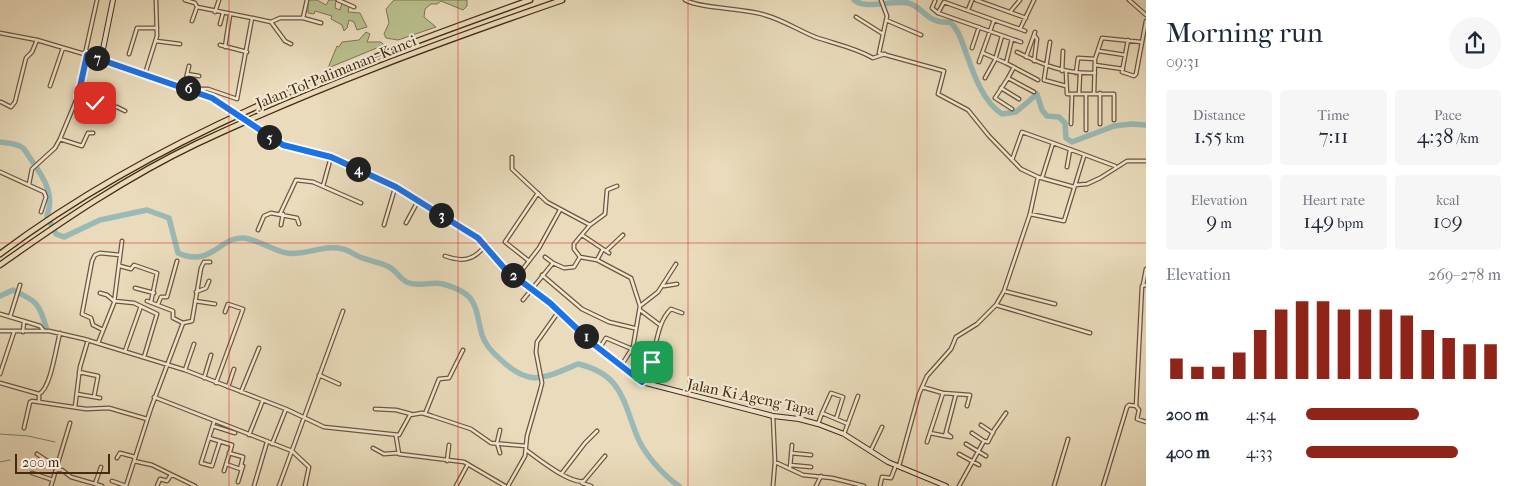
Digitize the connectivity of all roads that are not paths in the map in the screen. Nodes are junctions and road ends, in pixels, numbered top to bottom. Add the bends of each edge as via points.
1 (97, 0) edge
2 (113, 0) edge
3 (156, 0) edge
4 (186, 0) edge
5 (219, 0) edge
6 (307, 0) edge
7 (338, 0) edge
8 (530, 0) edge
9 (562, 0) edge
10 (685, 0) edge
11 (881, 0) edge
12 (972, 0) edge
13 (976, 0) edge
14 (1020, 0) edge
15 (1034, 0) edge
16 (1129, 0) edge
17 (196, 1) edge
18 (935, 1) edge
19 (354, 6) dead end
20 (197, 7) junction
21 (968, 10) junction
22 (215, 12) junction
23 (1010, 12) junction
24 (223, 13) junction
25 (938, 13) junction
26 (230, 15) junction
27 (1146, 15) edge
28 (856, 17) dead end
29 (252, 18) junction
30 (303, 18) junction
31 (1026, 18) junction
32 (886, 20) junction
33 (994, 20) junction
34 (192, 21) dead end
35 (1146, 21) edge
36 (271, 22) junction
37 (321, 23) dead end
38 (220, 24) dead end
39 (979, 27) junction
40 (157, 28) junction
41 (1020, 29) junction
42 (1025, 31) dead end
43 (990, 32) junction
44 (0, 33) edge
45 (883, 34) junction
46 (921, 35) dead end
47 (1002, 36) junction
48 (969, 37) dead end
49 (974, 39) junction
50 (1012, 39) junction
51 (36, 40) junction
52 (1128, 40) junction
53 (156, 41) junction
54 (1021, 42) dead end
55 (1050, 42) dead end
56 (1141, 42) junction
57 (180, 44) dead end
58 (291, 44) dead end
59 (220, 45) dead end
60 (225, 47) junction
61 (63, 48) junction
62 (972, 48) dead end
63 (1063, 51) dead end
64 (1100, 51) junction
65 (247, 52) junction
66 (1017, 52) dead end
67 (982, 53) junction
68 (129, 54) dead end
69 (885, 54) junction
70 (86, 55) junction
71 (1126, 55) junction
72 (1026, 57) junction
73 (994, 58) junction
74 (101, 59) junction
75 (1095, 59) junction
76 (1034, 61) junction
77 (979, 62) dead end
78 (1006, 63) junction
79 (1095, 65) junction
80 (189, 66) dead end
81 (1048, 66) junction
82 (1014, 67) junction
83 (1123, 69) junction
84 (1062, 70) junction
85 (1066, 72) junction
86 (1094, 73) junction
87 (187, 74) junction
88 (1076, 74) junction
89 (1080, 74) junction
90 (144, 75) junction
91 (199, 76) dead end
92 (985, 78) dead end
93 (1008, 78) junction
94 (1038, 80) dead end
95 (50, 86) dead end
96 (1066, 86) junction
97 (184, 87) junction
98 (1001, 88) junction
99 (191, 89) junction
100 (1034, 92) dead end
101 (1100, 93) junction
102 (1072, 94) junction
103 (1079, 94) junction
104 (1086, 94) junction
105 (1094, 94) junction
106 (78, 96) junction
107 (1019, 99) dead end
108 (1, 102) dead end
109 (1012, 109) dead end
110 (125, 111) dead end
111 (1114, 120) dead end
112 (1071, 124) dead end
113 (1100, 124) dead end
114 (1086, 130) dead end
115 (93, 133) dead end
116 (60, 139) junction
117 (1053, 143) junction
118 (1070, 150) junction
119 (1084, 156) junction
120 (331, 157) junction
121 (512, 157) dead end
122 (1012, 160) junction
123 (1146, 161) edge
124 (1115, 166) junction
125 (1067, 167) dead end
126 (0, 172) edge
127 (1038, 177) junction
128 (1042, 178) junction
129 (29, 184) junction
130 (323, 186) junction
131 (617, 186) dead end
132 (1074, 186) junction
133 (396, 187) junction
134 (538, 193) junction
135 (418, 201) junction
136 (361, 203) dead end
137 (560, 210) junction
138 (41, 212) dead end
139 (282, 214) junction
140 (1030, 214) junction
141 (406, 223) dead end
142 (299, 224) dead end
143 (281, 225) dead end
144 (384, 225) dead end
145 (590, 225) junction
146 (258, 230) dead end
147 (582, 235) junction
148 (623, 235) dead end
149 (122, 241) dead end
150 (486, 244) junction
151 (604, 250) junction
152 (610, 253) dead end
153 (0, 254) edge
154 (120, 255) junction
155 (445, 256) dead end
156 (545, 257) dead end
157 (580, 257) junction
158 (597, 260) junction
159 (529, 261) junction
160 (177, 262) dead end
161 (210, 262) dead end
162 (553, 263) junction
163 (676, 264) dead end
164 (0, 265) edge
165 (119, 266) junction
166 (1146, 269) edge
167 (542, 275) junction
168 (516, 278) junction
169 (209, 281) dead end
170 (677, 284) dead end
171 (662, 286) junction
172 (1144, 286) edge
173 (19, 287) dead end
174 (135, 288) dead end
175 (531, 288) junction
176 (1004, 291) junction
177 (196, 292) junction
178 (100, 293) dead end
179 (154, 293) junction
180 (523, 300) dead end
181 (114, 301) junction
182 (147, 301) dead end
183 (195, 301) junction
184 (151, 302) junction
185 (215, 304) dead end
186 (1055, 304) dead end
187 (157, 305) junction
188 (996, 305) junction
189 (141, 306) junction
190 (640, 306) junction
191 (640, 310) junction
192 (343, 311) dead end
193 (559, 311) junction
194 (225, 312) dead end
195 (682, 313) dead end
196 (0, 314) edge
197 (10, 316) junction
198 (24, 321) junction
199 (183, 323) junction
200 (660, 325) junction
201 (634, 328) junction
202 (103, 330) junction
203 (0, 331) edge
204 (44, 331) junction
205 (14, 332) junction
206 (22, 332) junction
207 (60, 333) junction
208 (1090, 333) dead end
209 (88, 340) junction
210 (98, 343) junction
211 (194, 344) dead end
212 (259, 348) dead end
213 (599, 348) junction
214 (632, 349) junction
215 (463, 350) dead end
216 (125, 351) junction
217 (211, 355) dead end
218 (144, 357) junction
219 (167, 364) junction
220 (621, 366) junction
221 (234, 369) dead end
222 (185, 370) junction
223 (79, 372) junction
224 (0, 374) edge
225 (319, 376) junction
226 (204, 378) junction
227 (216, 382) junction
228 (642, 382) junction
229 (0, 383) edge
230 (339, 384) dead end
231 (228, 387) junction
232 (922, 388) junction
233 (241, 392) junction
234 (943, 393) junction
235 (39, 394) junction
236 (77, 394) junction
237 (956, 394) junction
238 (858, 396) dead end
239 (94, 397) junction
240 (154, 397) junction
241 (100, 398) dead end
242 (263, 400) junction
243 (39, 402) junction
244 (75, 406) junction
245 (967, 406) dead end
246 (1136, 406) junction
247 (286, 409) junction
248 (375, 409) dead end
249 (822, 413) junction
250 (410, 414) junction
251 (425, 414) junction
252 (1006, 414) dead end
253 (302, 416) junction
254 (773, 416) junction
255 (147, 419) junction
256 (836, 419) junction
257 (214, 422) junction
258 (1146, 422) edge
259 (70, 423) dead end
260 (818, 424) junction
261 (848, 424) junction
262 (981, 425) dead end
263 (213, 426) junction
264 (882, 427) dead end
265 (24, 428) dead end
266 (500, 430) dead end
267 (597, 431) dead end
268 (236, 433) dead end
269 (930, 433) junction
270 (993, 433) junction
271 (844, 434) junction
272 (972, 434) dead end
273 (249, 435) junction
274 (396, 436) junction
275 (209, 438) junction
276 (494, 438) dead end
277 (498, 439) junction
278 (1068, 439) dead end
279 (220, 441) junction
280 (984, 441) junction
281 (267, 442) junction
282 (927, 442) dead end
283 (498, 443) junction
284 (272, 444) junction
285 (966, 444) dead end
286 (449, 445) dead end
287 (792, 445) dead end
288 (373, 448) dead end
289 (526, 448) junction
290 (871, 450) junction
291 (292, 451) junction
292 (978, 451) junction
293 (229, 453) junction
294 (398, 453) junction
295 (500, 453) dead end
296 (791, 453) junction
297 (37, 454) dead end
298 (959, 454) dead end
299 (811, 455) dead end
300 (135, 456) junction
301 (605, 456) dead end
302 (986, 456) dead end
303 (117, 458) dead end
304 (134, 461) junction
305 (447, 461) junction
306 (775, 462) junction
307 (972, 462) junction
308 (58, 464) junction
309 (226, 464) junction
310 (468, 464) junction
311 (979, 465) dead end
312 (897, 466) junction
313 (790, 467) junction
314 (811, 467) dead end
315 (101, 468) dead end
316 (241, 468) junction
317 (56, 470) junction
318 (224, 470) dead end
319 (32, 473) dead end
320 (562, 473) junction
321 (171, 475) junction
322 (820, 476) junction
323 (53, 480) junction
324 (112, 481) dead end
325 (238, 482) dead end
326 (580, 482) junction
327 (95, 484) junction
328 (51, 486) edge
329 (102, 486) edge
330 (126, 486) edge
331 (157, 486) edge
332 (195, 486) edge
333 (254, 486) edge
334 (279, 486) edge
335 (305, 486) edge
336 (456, 486) edge
337 (504, 486) edge
338 (508, 486) edge
339 (591, 486) edge
340 (773, 486) edge
341 (816, 486) edge
342 (864, 486) edge
343 (880, 486) edge
344 (946, 486) edge
345 (959, 486) edge
346 (1054, 486) edge
347 (1103, 486) edge

1 - 70 street
2 - 74 street
3 - 40 street
4 - 17 street
5 - 22 street
6 - 30 street
7 - 19 street
8 - 153 highway, Jalan Tol Palimanan–Kanci via 258,105 123,174
9 - 164 highway, Jalan Tol Palimanan–Kanci via 347,78 195,144 65,220
10 - 69 street via 765,15 873,58
11 - 32 street
12 - 21 street
13 - 23 street
14 - 23 street
15 - 31 street
16 - 27 street
17 - 20 street
18 - 25 street via 932,8
20 - 22 street
20 - 34 street
21 - 25 street via 944,2
21 - 33 street
22 - 24 street
23 - 31 street
24 - 26 street
24 - 38 street
25 - 39 street
26 - 29 street
26 - 60 street
28 - 45 street
29 - 36 street
29 - 65 street
30 - 36 street via 280,18
30 - 37 street
31 - 41 street
32 - 45 street
32 - 46 street
33 - 41 street
33 - 43 street
35 - 56 street
36 - 58 street
39 - 43 street
39 - 49 street
40 - 53 street
40 - 68 street via 137,28
41 - 42 street
43 - 47 street
43 - 67 street
44 - 51 street
45 - 69 street via 879,51
47 - 50 street
47 - 73 street
48 - 49 street
49 - 62 street
50 - 54 street
50 - 78 street
51 - 61 street
51 - 108 street via 26,58 15,102 12,107
52 - 56 street
52 - 64 street via 1102,38
52 - 71 street
53 - 57 street
53 - 90 street
55 - 81 street
56 - 83 street via 1136,74 1124,74
59 - 60 street
60 - 65 street
61 - 70 street
61 - 95 street
63 - 84 street
64 - 71 street
64 - 75 street
65 - 99 street via 237,99 208,89
66 - 72 street
67 - 73 street
67 - 77 street
69 - 122 street via 944,71 938,94 968,110
70 - 74 street
70 - 106 street
71 - 83 street
72 - 76 street
72 - 76 street via 1035,34
73 - 78 street
73 - 92 street
74 - 90 street, Jalan Ki Ageng Tapa
75 - 79 street
75 - 88 street via 1078,58
76 - 81 street
78 - 82 street
79 - 83 street
79 - 86 street
80 - 87 street
81 - 84 street
81 - 96 street via 1045,81
82 - 93 street
82 - 94 street
84 - 85 street
85 - 88 street
85 - 96 street
86 - 89 street
86 - 105 street
87 - 91 street
87 - 97 street
88 - 89 street
89 - 103 street
90 - 97 street, Jalan Ki Ageng Tapa
93 - 98 street
93 - 100 street
96 - 102 street via 1066,92
97 - 99 street, Jalan Ki Ageng Tapa
98 - 107 street
98 - 109 street via 995,99
99 - 120 street, Jalan Ki Ageng Tapa, bridge via 226,106 286,146
101 - 105 street
101 - 111 street via 1114,94
101 - 113 street
102 - 103 street
102 - 112 street
103 - 104 street
104 - 105 street
104 - 114 street
106 - 110 street
106 - 116 street
115 - 116 street via 88,134 82,146
116 - 129 street via 32,169
117 - 118 street
117 - 122 street via 1022,132
117 - 128 street
118 - 119 street
118 - 125 street
119 - 124 street
119 - 132 street
120 - 130 street
120 - 133 street, Jalan Ki Ageng Tapa
121 - 134 street via 512,169
122 - 127 street via 1021,169
123 - 124 street via 1129,160
124 - 132 street via 1100,178
126 - 129 street
127 - 128 street
127 - 140 street
128 - 132 street
129 - 138 street via 46,194
130 - 136 street
130 - 139 street via 295,180
131 - 145 street via 607,190 605,214
132 - 140 street via 1064,221
133 - 135 street, Jalan Ki Ageng Tapa
133 - 144 street
134 - 137 street
134 - 159 street via 505,242
135 - 141 street
135 - 150 street, Jalan Ki Ageng Tapa via 460,224
137 - 145 street
137 - 159 street
139 - 142 street via 297,218
139 - 143 street
139 - 146 street via 266,214
140 - 176 street
145 - 147 street
147 - 151 street
147 - 157 street via 573,247
148 - 151 street
149 - 154 street
150 - 155 street via 466,260
150 - 168 street, Jalan Ki Ageng Tapa via 498,262
151 - 152 street
151 - 158 street
154 - 165 street
154 - 202 street via 100,253 92,261 82,314
156 - 162 street
157 - 158 street
157 - 162 street via 570,268
158 - 190 street via 631,278
159 - 168 street
160 - 187 street via 166,297 161,297
161 - 177 street via 203,263
162 - 167 street
163 - 171 street
165 - 179 street via 131,269 134,265 157,274
165 - 181 street
166 - 172 street
167 - 175 street
167 - 201 street via 582,309 609,322
168 - 175 street, Jalan Ki Ageng Tapa
169 - 177 street via 206,288
170 - 171 street
171 - 190 street
172 - 246 street
173 - 197 street
174 - 179 street
175 - 180 street
175 - 193 street, Jalan Ki Ageng Tapa
176 - 186 street
176 - 188 street
177 - 183 street
178 - 181 street
179 - 184 street
181 - 189 street
181 - 202 street
182 - 184 street
183 - 185 street
183 - 199 street via 192,321
184 - 187 street
187 - 199 street via 173,311 173,318
188 - 208 street
188 - 232 street via 977,324 956,337
189 - 216 street
189 - 218 street via 157,315
190 - 191 street
191 - 200 street
191 - 201 street
192 - 225 street
193 - 213 street, Jalan Ki Ageng Tapa
193 - 289 street via 537,342 542,383
194 - 227 street via 228,304 243,309
195 - 200 street via 671,309
196 - 197 street
197 - 198 street
198 - 204 street via 40,326
198 - 206 street
199 - 219 street
200 - 228 street via 652,362
201 - 214 street
202 - 210 street
203 - 205 street
204 - 206 street
204 - 207 street
205 - 206 street
205 - 224 street
207 - 209 street
207 - 235 street via 49,379
209 - 210 street
209 - 223 street
210 - 216 street
211 - 222 street
212 - 233 street
213 - 214 street via 606,338
213 - 220 street, Jalan Ki Ageng Tapa
214 - 220 street
215 - 251 street via 449,378 439,379
216 - 218 street
217 - 226 street
218 - 219 street
219 - 222 street
219 - 240 street
220 - 228 street, Jalan Ki Ageng Tapa
221 - 231 street
222 - 226 street
223 - 236 street
223 - 239 street via 98,376
225 - 230 street
225 - 253 street
226 - 227 street
227 - 231 street
228 - 254 street, Jalan Ki Ageng Tapa
229 - 235 street
231 - 233 street
232 - 234 street
232 - 312 street
233 - 242 street
234 - 237 street
234 - 269 street
235 - 243 street
236 - 239 street
236 - 244 street
237 - 245 street via 970,395
237 - 269 street via 945,434
238 - 261 street
239 - 241 street
240 - 255 street
240 - 257 street
242 - 247 street
242 - 273 street
243 - 244 street
243 - 265 street via 30,402
244 - 255 street via 108,408
246 - 258 street via 1139,410 1137,419
246 - 347 street via 1127,407
247 - 253 street
247 - 284 street
248 - 250 street
249 - 256 street
249 - 256 street via 830,393 843,397
249 - 260 street
250 - 251 street
250 - 274 street via 403,432
251 - 283 street via 470,429 484,439
252 - 270 street
253 - 274 street via 330,429 364,430
253 - 291 street
254 - 260 street, Jalan Ki Ageng Tapa via 799,418
254 - 306 street
255 - 300 street
256 - 261 street
257 - 263 street
257 - 273 street
259 - 308 street
260 - 271 street, Jalan Ki Ageng Tapa
261 - 271 street
262 - 270 street
263 - 268 street
263 - 275 street
264 - 290 street
266 - 277 street
267 - 320 street
269 - 282 street
270 - 280 street via 988,442
271 - 290 street, Jalan Ki Ageng Tapa
272 - 280 street
273 - 281 street
274 - 294 street
275 - 279 street
275 - 279 street via 201,462 212,466
276 - 277 street
277 - 283 street
278 - 346 street
279 - 293 street via 232,445
280 - 292 street
281 - 284 street
281 - 333 street
283 - 289 street
283 - 295 street
284 - 291 street
285 - 292 street
286 - 305 street
287 - 296 street
288 - 294 street via 384,454
289 - 320 street
289 - 338 street via 522,464
290 - 312 street, Jalan Ki Ageng Tapa
291 - 334 street
291 - 335 street via 309,467
292 - 302 street
292 - 307 street
293 - 309 street
293 - 316 street via 243,457
294 - 305 street
296 - 299 street
296 - 313 street
297 - 308 street
298 - 307 street
300 - 303 street via 120,453
300 - 304 street
301 - 326 street
304 - 321 street via 152,465
304 - 330 street
305 - 310 street
306 - 313 street
306 - 340 street
307 - 311 street
307 - 345 street
308 - 317 street
309 - 316 street
309 - 318 street
310 - 336 street
310 - 337 street
312 - 343 street via 891,478 882,477
312 - 344 street, Jalan Ki Ageng Tapa
313 - 314 street
313 - 322 street via 803,475
315 - 327 street
316 - 325 street
317 - 323 street
317 - 327 street
319 - 323 street
320 - 326 street via 570,480
321 - 331 street via 167,481 160,478
321 - 332 street
322 - 341 street
322 - 342 street
323 - 328 street
324 - 330 street
326 - 339 street
327 - 329 street

